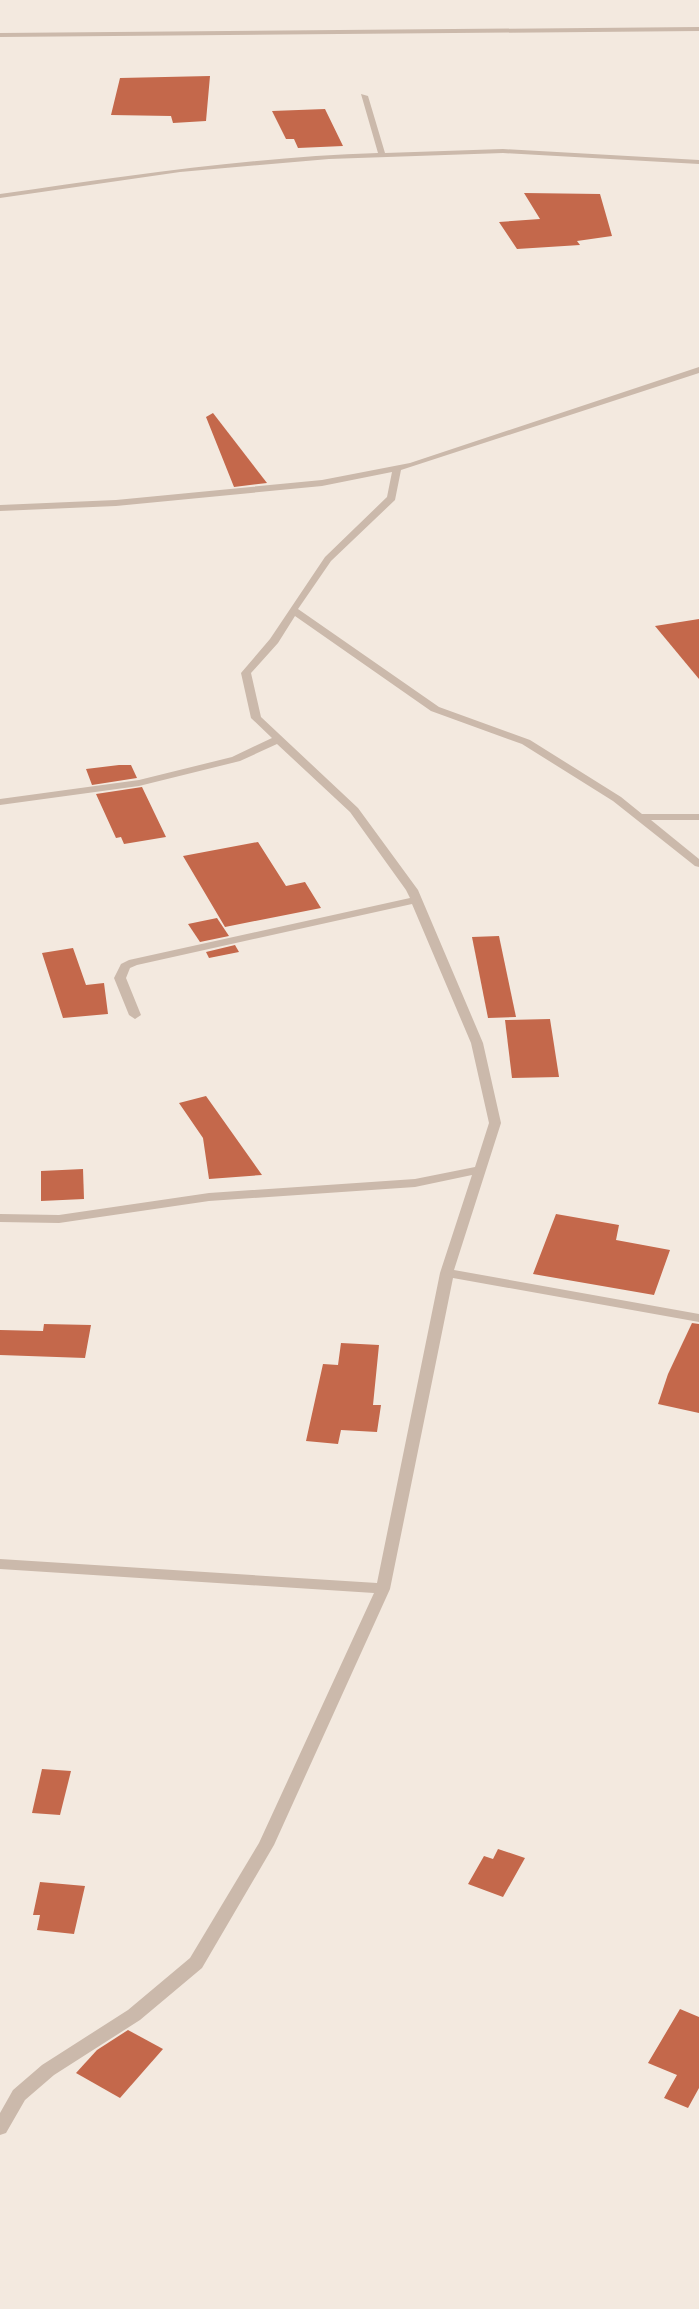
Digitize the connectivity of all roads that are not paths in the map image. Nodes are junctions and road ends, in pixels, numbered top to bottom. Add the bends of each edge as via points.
1 (699, 29) edge
2 (0, 35) edge
3 (364, 96) dead end
4 (382, 155) junction
5 (699, 162) edge
6 (0, 196) edge
7 (699, 370) edge
8 (397, 468) junction
9 (0, 508) edge
10 (293, 610) junction
11 (279, 739) junction
12 (0, 802) edge
13 (639, 817) junction
14 (699, 817) edge
15 (699, 864) edge
16 (416, 900) junction
17 (135, 1015) dead end
18 (481, 1168) junction
19 (0, 1218) edge
20 (447, 1272) junction
21 (699, 1318) edge
22 (0, 1564) edge
23 (383, 1589) junction
24 (0, 2128) edge

1 - 2 street
3 - 4 street
4 - 5 street via 503,151
4 - 6 street via 180,170
7 - 8 street
8 - 9 street via 322,483 116,503
8 - 10 street via 392,498 328,559
10 - 11 street via 274,641 246,673 256,718
10 - 13 street via 435,709 526,742
11 - 12 street via 236,758 140,783
11 - 16 street via 354,810
13 - 14 street
13 - 15 street
16 - 17 street via 133,962 125,966 120,978
16 - 18 street via 477,1043 496,1123
18 - 19 street via 415,1183 209,1197 59,1219
18 - 20 street
20 - 21 street
20 - 23 street
22 - 23 street
23 - 24 street via 266,1845 196,1963 134,2015 40,2076 18,2095

